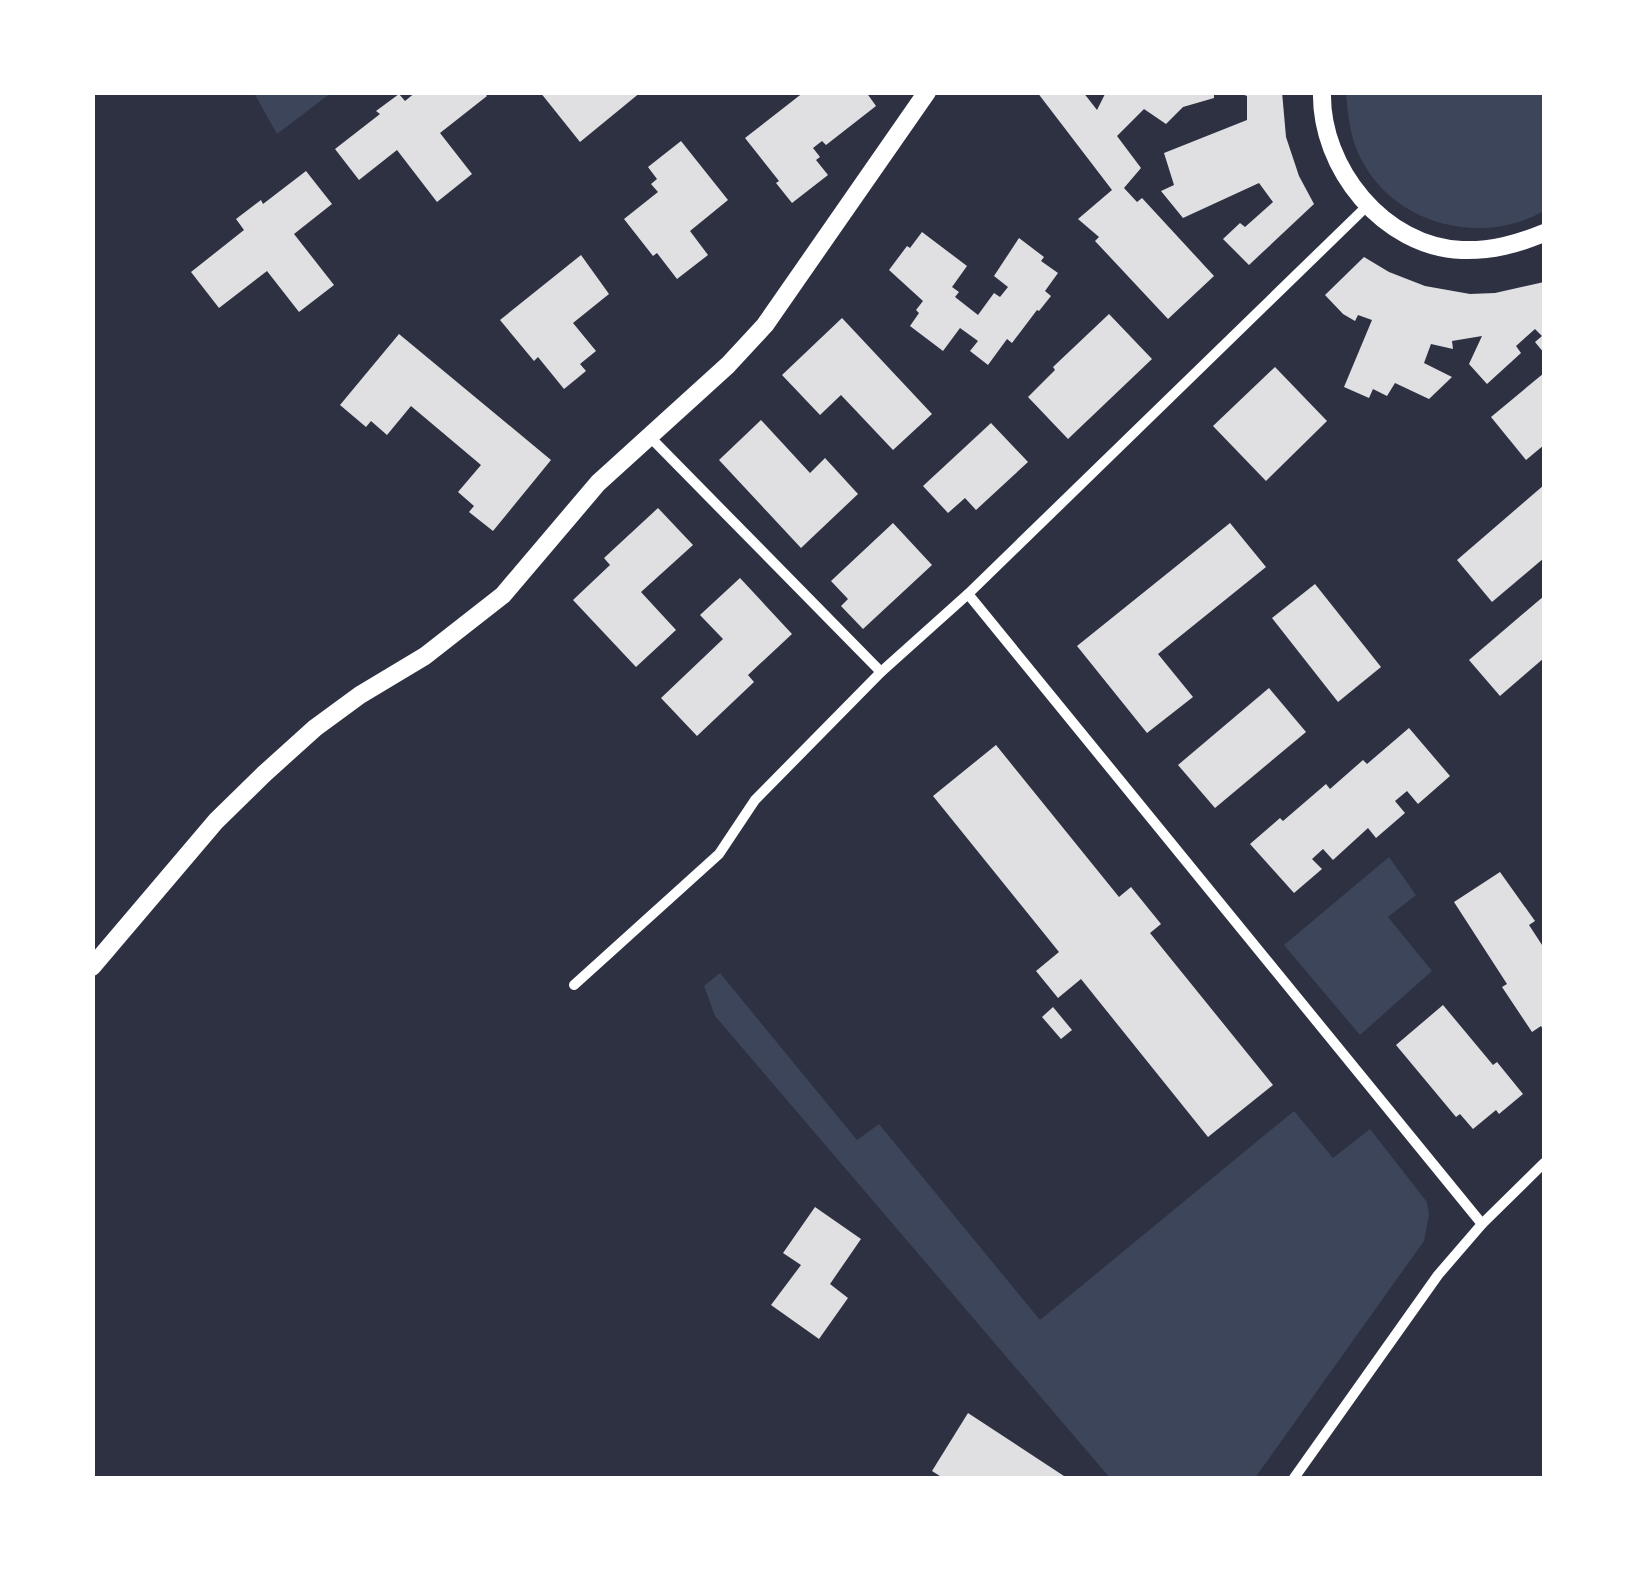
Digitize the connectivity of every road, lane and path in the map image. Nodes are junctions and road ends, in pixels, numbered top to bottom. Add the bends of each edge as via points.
1 (927, 92) edge
2 (1322, 92) edge
3 (1367, 206) junction
4 (1544, 233) edge
5 (649, 436) junction
6 (968, 594) junction
7 (881, 672) junction
8 (92, 967) edge
9 (574, 985) dead end
10 (1544, 1163) edge
11 (1482, 1224) junction
12 (1294, 1478) edge

1 - 5 street via 765,325
2 - 3 street via 1337,164
3 - 4 street via 1410,236 1459,250 1511,247
3 - 6 street
5 - 7 street
5 - 8 street via 598,483 503,595 425,656 360,695 264,774
6 - 7 street
6 - 11 street
7 - 9 street via 755,800 719,854
10 - 11 street
11 - 12 street via 1438,1275

